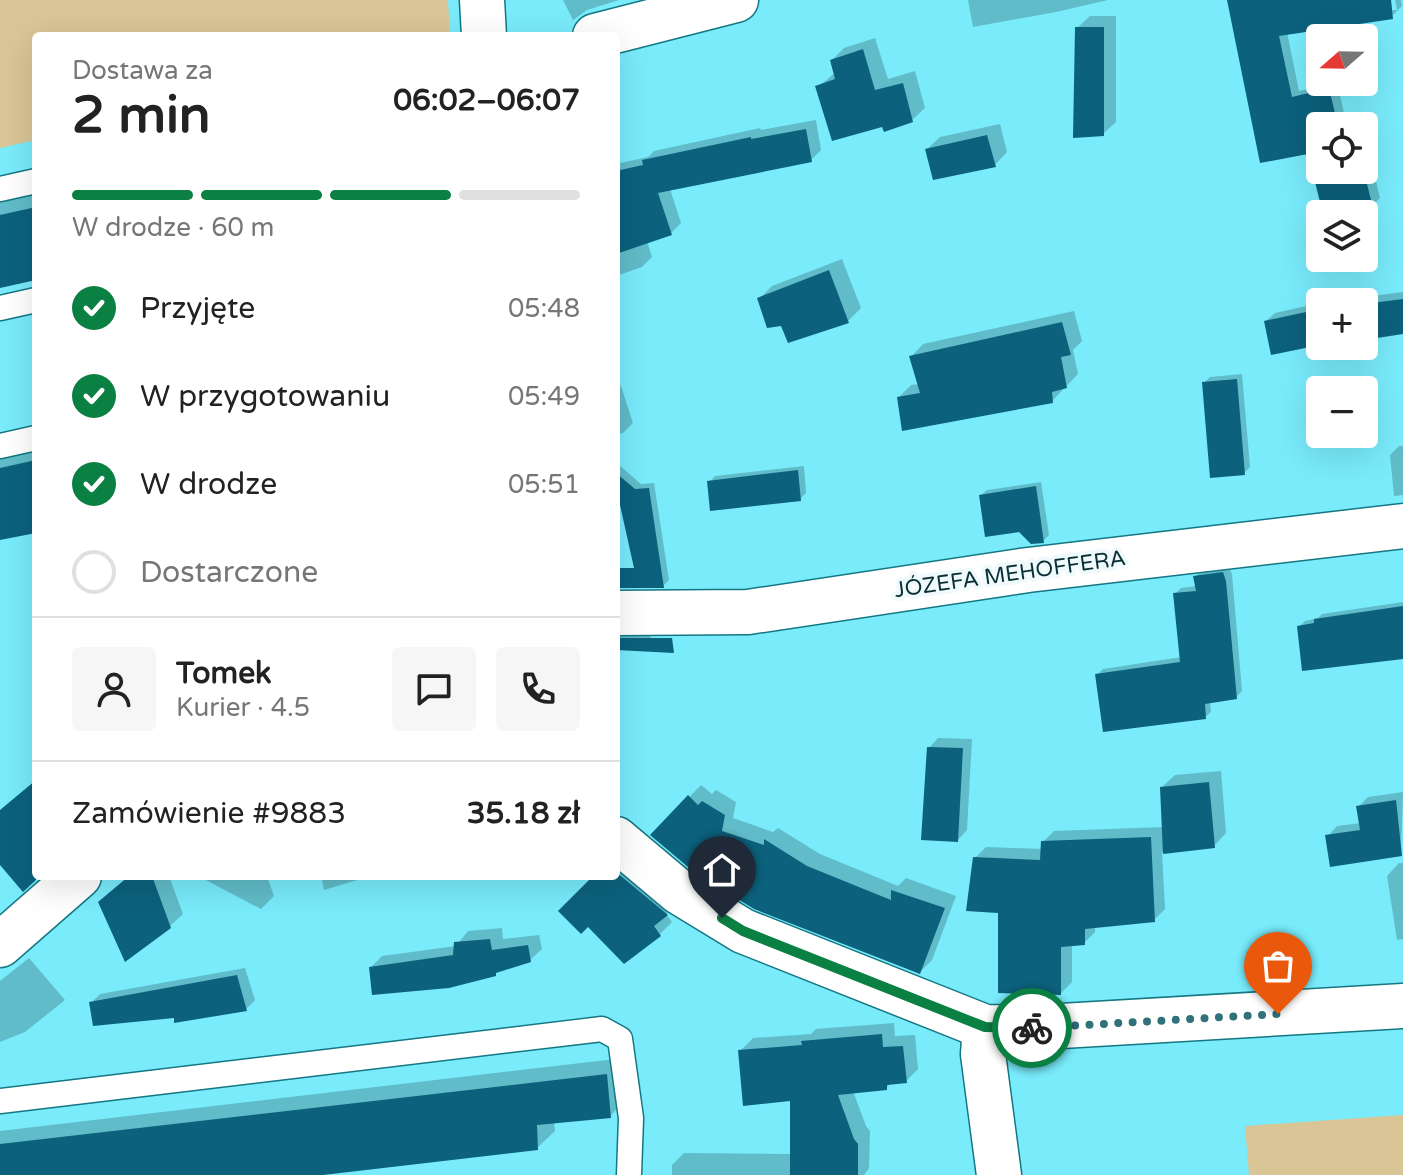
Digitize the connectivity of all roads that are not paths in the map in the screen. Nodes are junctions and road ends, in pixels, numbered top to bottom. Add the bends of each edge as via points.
1 (482, 0) edge
2 (736, 0) edge
3 (484, 32) edge
4 (611, 32) edge
5 (32, 182) edge
6 (0, 189) edge
7 (32, 301) edge
8 (0, 308) edge
9 (32, 439) edge
10 (0, 446) edge
11 (1403, 526) edge
12 (620, 613) edge
13 (620, 842) edge
14 (74, 880) edge
15 (0, 945) edge
16 (1403, 1006) edge
17 (985, 1027) junction
18 (0, 1101) edge
19 (629, 1175) edge
20 (999, 1175) edge

1 - 3 street
2 - 4 street
5 - 6 lane
7 - 8 lane
9 - 10 lane
11 - 12 street, JÓZEFA MEHOFFERA via 1028,570 748,612
13 - 17 street via 679,892 743,931
14 - 15 street
16 - 17 street
17 - 20 street via 983,1054
18 - 19 lane via 602,1029 620,1039 631,1118

